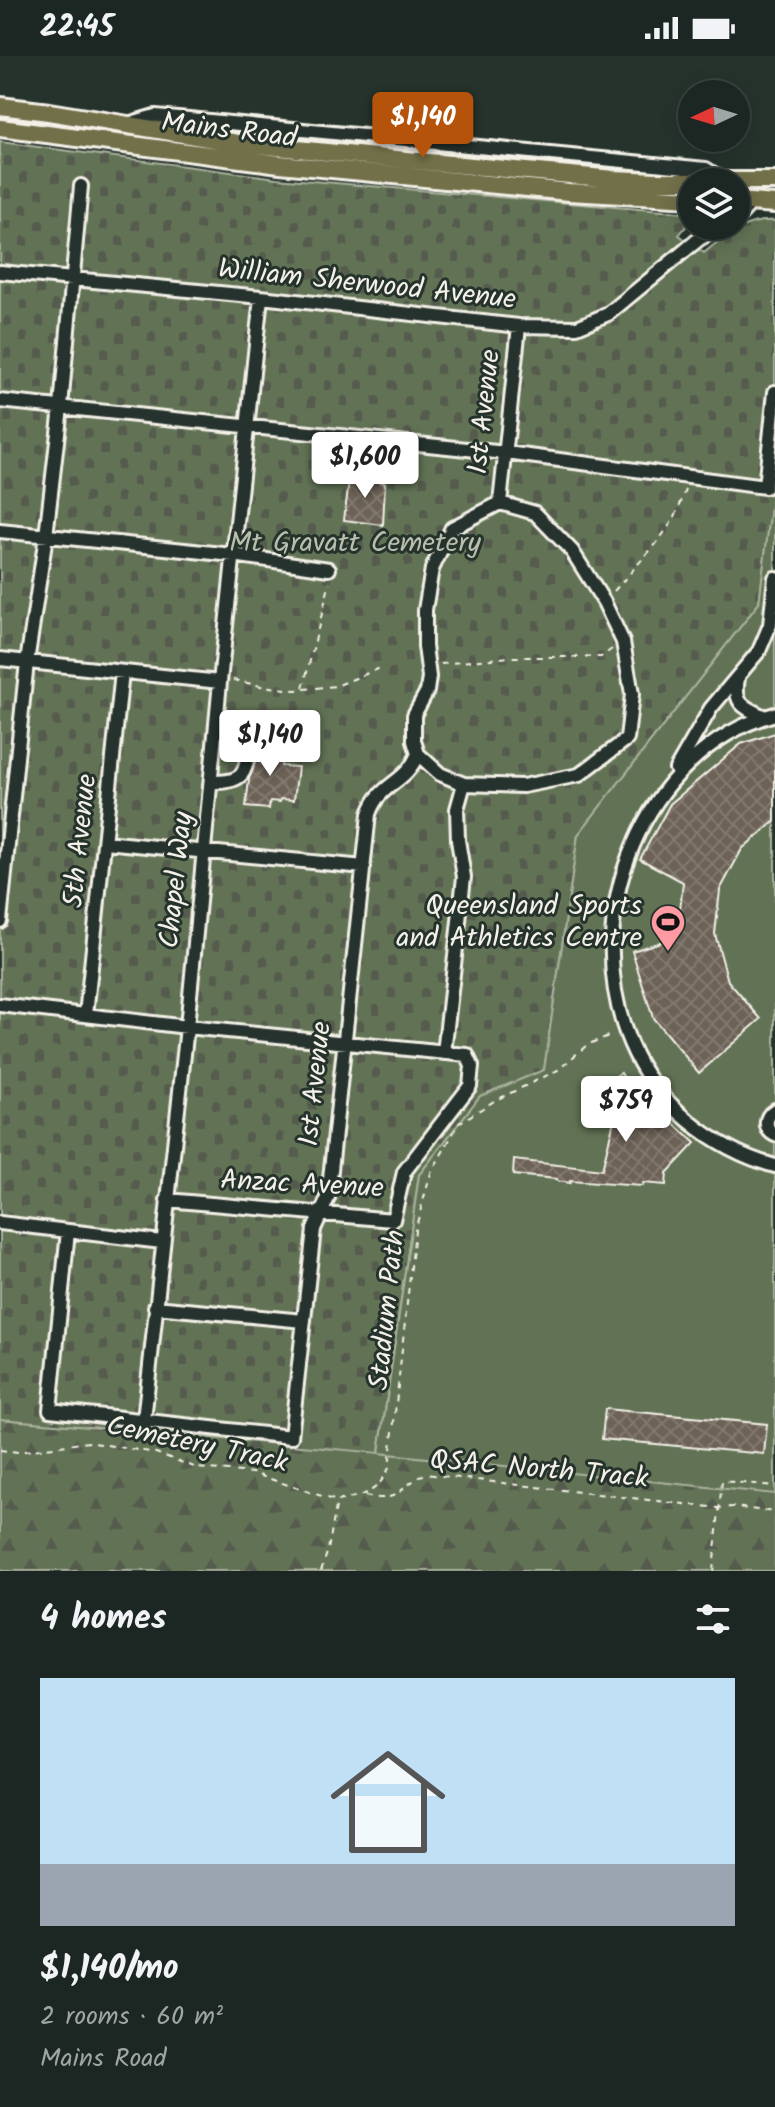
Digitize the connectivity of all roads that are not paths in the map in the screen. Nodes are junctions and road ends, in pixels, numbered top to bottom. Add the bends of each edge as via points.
1 (0, 106) edge
2 (0, 128) edge
3 (678, 181) edge
4 (750, 181) edge
5 (775, 181) edge
6 (81, 186) dead end
7 (678, 198) edge
8 (750, 202) edge
9 (775, 204) edge
10 (691, 240) edge
11 (0, 272) edge
12 (73, 278) junction
13 (261, 297) junction
14 (519, 326) junction
15 (775, 392) edge
16 (0, 401) edge
17 (61, 407) junction
18 (246, 427) junction
19 (506, 453) junction
20 (500, 503) junction
21 (0, 531) edge
22 (46, 536) junction
23 (233, 555) junction
24 (329, 569) road end
25 (775, 578) edge
26 (0, 659) edge
27 (27, 662) junction
28 (122, 672) junction
29 (738, 678) junction
30 (225, 680) junction
31 (770, 715) edge
32 (217, 720) junction
33 (418, 754) junction
34 (211, 782) junction
35 (464, 784) junction
36 (664, 789) junction
37 (105, 842) junction
38 (205, 852) junction
39 (364, 867) junction
40 (0, 921) edge
41 (0, 1005) edge
42 (86, 1015) junction
43 (187, 1027) junction
44 (345, 1043) junction
45 (444, 1053) junction
46 (775, 1110) edge
47 (775, 1135) edge
48 (775, 1166) edge
49 (167, 1200) junction
50 (320, 1214) junction
51 (0, 1223) edge
52 (68, 1231) junction
53 (162, 1242) junction
54 (155, 1307) junction
55 (304, 1321) junction
56 (144, 1420) junction

1 - 3 main road, Mains Road via 238,143
2 - 7 main road, Mains Road via 296,165
4 - 5 main road, Mains Road
6 - 12 street
8 - 9 main road
10 - 14 street, William Sherwood Avenue via 594,322 577,327
11 - 12 street, William Sherwood Avenue
12 - 13 street, William Sherwood Avenue
12 - 17 street
13 - 14 street, William Sherwood Avenue
13 - 18 street, Chapel Way
14 - 19 street, 1st Avenue
15 - 19 street via 765,487
16 - 17 street
17 - 18 street
17 - 22 street
18 - 19 street
18 - 23 street, Chapel Way
19 - 20 street, 1st Avenue
20 - 33 street via 452,528 432,569 425,610 427,691 414,715
20 - 35 street via 535,513 572,551 604,602 623,642 632,694 627,739 579,775 523,786
21 - 22 street
22 - 23 street
22 - 27 street
23 - 24 street
23 - 30 street, Chapel Way
25 - 29 street via 770,625 759,651
26 - 27 street
27 - 28 street
27 - 40 street
28 - 30 street
28 - 37 street, 5th Avenue
29 - 31 street via 738,701
29 - 36 street via 711,708
30 - 32 street, Chapel Way
31 - 36 street via 729,733 691,760
32 - 34 street, Chapel Way
32 - 34 street via 239,725 248,740 245,771 233,780
33 - 35 street via 440,774
33 - 39 street, 1st Avenue via 412,768 374,799
34 - 38 street, Chapel Way
35 - 45 street via 457,809 464,877
36 - 48 street via 629,856 613,922 614,984 626,1031 661,1095 684,1116 718,1140
37 - 38 street
37 - 42 street, 5th Avenue
38 - 39 street
38 - 43 street, Chapel Way
39 - 44 street, 1st Avenue
41 - 42 street
42 - 43 street
43 - 44 street
43 - 49 street, Chapel Way
44 - 45 street
44 - 50 street, 1st Avenue via 328,1198
45 - 50 street, Anzac Avenue via 467,1055 470,1086 404,1172 393,1220
46 - 47 street via 766,1122
49 - 50 street, Anzac Avenue
49 - 53 street, Chapel Way
50 - 55 street, 1st Avenue
51 - 52 street
52 - 53 street
52 - 56 street via 50,1410
53 - 54 street, Chapel Way
54 - 55 street
54 - 56 street, Chapel Way
55 - 56 street, 1st Avenue via 291,1437

